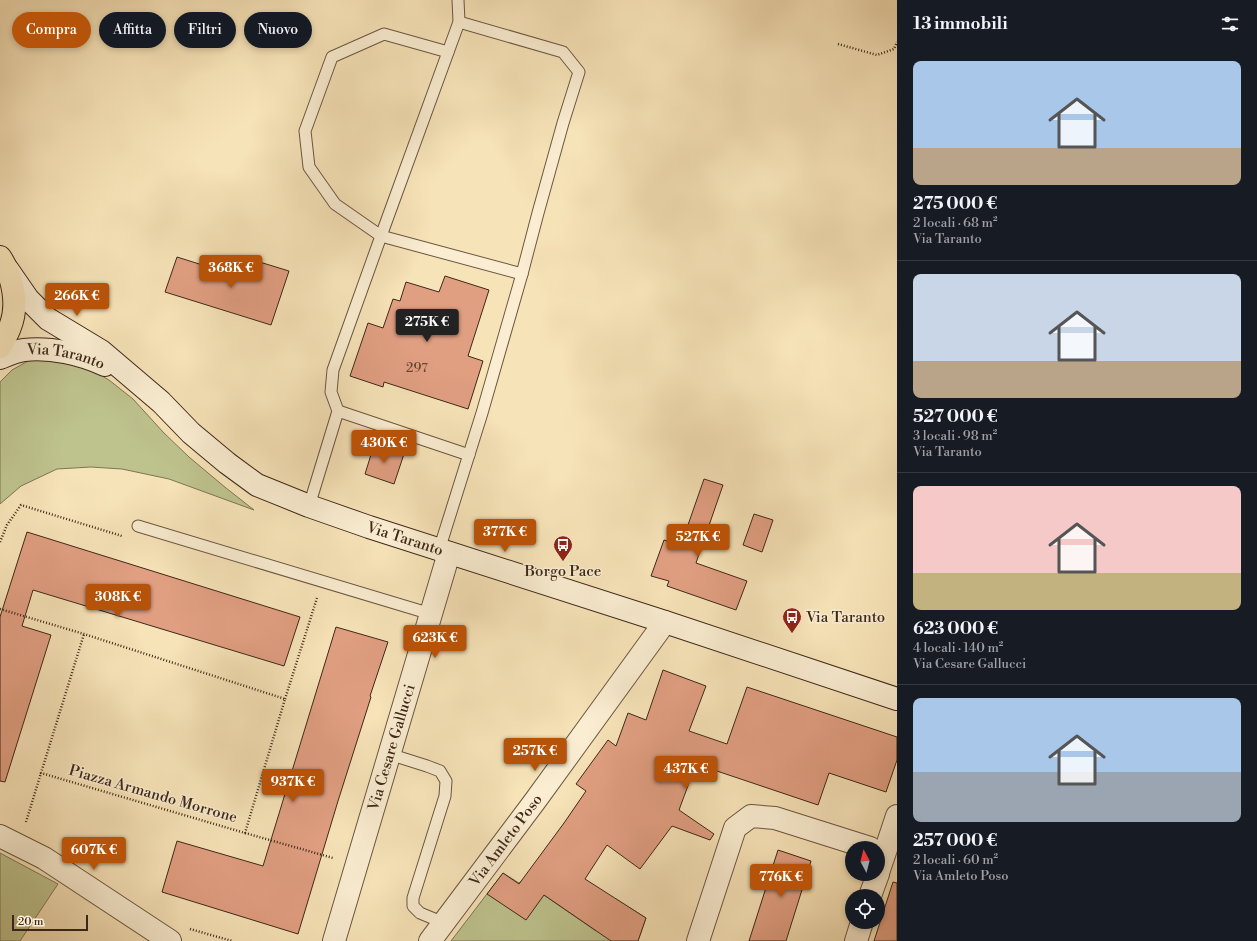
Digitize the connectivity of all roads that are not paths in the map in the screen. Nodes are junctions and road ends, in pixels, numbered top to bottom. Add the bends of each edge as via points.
1 (458, 0) edge
2 (459, 22) junction
3 (448, 52) junction
4 (381, 236) junction
5 (4, 263) edge
6 (522, 274) junction
7 (0, 347) edge
8 (0, 358) edge
9 (130, 376) junction
10 (338, 411) junction
11 (469, 455) junction
12 (309, 506) junction
13 (138, 526) dead end
14 (444, 552) junction
15 (431, 614) junction
16 (665, 622) junction
17 (897, 699) edge
18 (389, 754) junction
19 (897, 816) edge
20 (9, 841) edge
21 (849, 841) edge
22 (883, 841) edge
23 (444, 923) junction
24 (860, 929) edge
25 (339, 940) edge
26 (170, 941) edge
27 (430, 941) edge
28 (698, 941) edge
29 (856, 941) edge

1 - 2 lane
2 - 3 lane
2 - 6 lane via 563,52 579,72
3 - 4 lane
3 - 4 lane via 384,34 332,57 313,108 305,131 309,167 335,204
4 - 6 lane
4 - 10 lane via 333,370 331,392
5 - 7 main road, Via Taranto via 14,293 14,310 11,326
5 - 9 street, Via Taranto via 28,299 48,319 101,352
6 - 11 lane
8 - 9 street, Via Taranto via 23,350 50,350 100,362
9 - 12 street, Via Taranto via 161,402 191,433 257,485
10 - 11 lane
10 - 12 lane
11 - 14 lane
12 - 14 street, Via Taranto
13 - 15 lane
14 - 15 street, Via Cesare Gallucci
14 - 16 street, Via Taranto
15 - 18 street, Via Cesare Gallucci
16 - 17 street, Via Taranto
16 - 23 street, Via Amleto Poso
18 - 23 lane via 440,771 446,782 445,796 413,906 420,913
18 - 25 street, Via Cesare Gallucci
19 - 22 street
20 - 26 street via 44,858
21 - 28 street via 775,818 751,816 735,828
23 - 27 street, Via Amleto Poso
24 - 29 street

